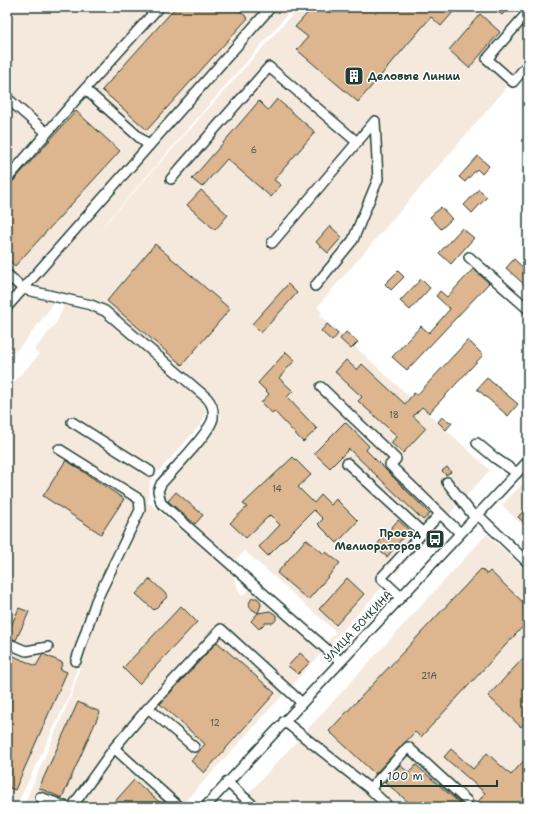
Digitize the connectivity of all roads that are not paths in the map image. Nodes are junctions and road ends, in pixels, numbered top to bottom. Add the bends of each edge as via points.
1 (159, 7) edge
2 (271, 7) edge
3 (528, 12) edge
4 (528, 64) edge
5 (85, 89) junction
6 (7, 98) edge
7 (47, 133) junction
8 (357, 142) junction
9 (149, 146) junction
10 (7, 179) edge
11 (171, 179) dead end
12 (272, 244) dead end
13 (469, 256) dead end
14 (7, 274) edge
15 (315, 286) dead end
16 (23, 289) junction
17 (7, 307) edge
18 (528, 309) edge
19 (321, 387) dead end
20 (72, 422) dead end
21 (477, 444) dead end
22 (59, 449) dead end
23 (528, 461) edge
24 (347, 462) dead end
25 (150, 471) dead end
26 (517, 473) junction
27 (447, 482) dead end
28 (440, 514) junction
29 (477, 516) junction
30 (423, 533) junction
31 (460, 533) junction
32 (528, 562) edge
33 (401, 597) junction
34 (7, 643) edge
35 (48, 647) dead end
36 (76, 661) dead end
37 (340, 661) junction
38 (301, 702) junction
39 (148, 708) junction
40 (284, 721) junction
41 (194, 747) dead end
42 (114, 748) junction
43 (227, 782) junction
44 (370, 789) junction
45 (40, 797) dead end
46 (468, 801) dead end
47 (67, 807) edge
48 (72, 807) edge
49 (179, 807) edge
50 (205, 807) edge
51 (255, 807) edge
52 (389, 807) edge

1 - 5 street
2 - 9 street
3 - 4 street via 487,59 513,82
5 - 7 street
5 - 9 street
6 - 7 street
7 - 10 street
8 - 11 street via 269,67
8 - 12 street
8 - 15 street via 375,120 378,179 353,240
9 - 16 street
13 - 18 street
14 - 16 street
16 - 17 street
16 - 37 street via 91,305 105,311 207,398 214,410 211,424 162,484 158,491 161,503
19 - 28 street via 396,460 390,465
20 - 25 street
21 - 26 street
22 - 36 street via 139,499 140,504 96,601
23 - 26 street, УЛИЦА БОЧКИНА
24 - 30 street
26 - 29 street, УЛИЦА БОЧКИНА
27 - 29 street
28 - 30 street
28 - 31 street
29 - 31 street, УЛИЦА БОЧКИНА
29 - 32 street
30 - 33 street via 381,578
31 - 33 street, УЛИЦА БОЧКИНА
33 - 37 street, УЛИЦА БОЧКИНА
34 - 35 street via 26,651
37 - 38 street, УЛИЦА БОЧКИНА
38 - 39 street via 221,629
38 - 40 street, УЛИЦА БОЧКИНА
39 - 41 street
39 - 42 street
40 - 43 street, УЛИЦА БОЧКИНА
40 - 44 street
42 - 48 street
42 - 49 street
43 - 50 street, УЛИЦА БОЧКИНА
43 - 51 street
44 - 46 street via 408,747
44 - 52 street
45 - 47 street

